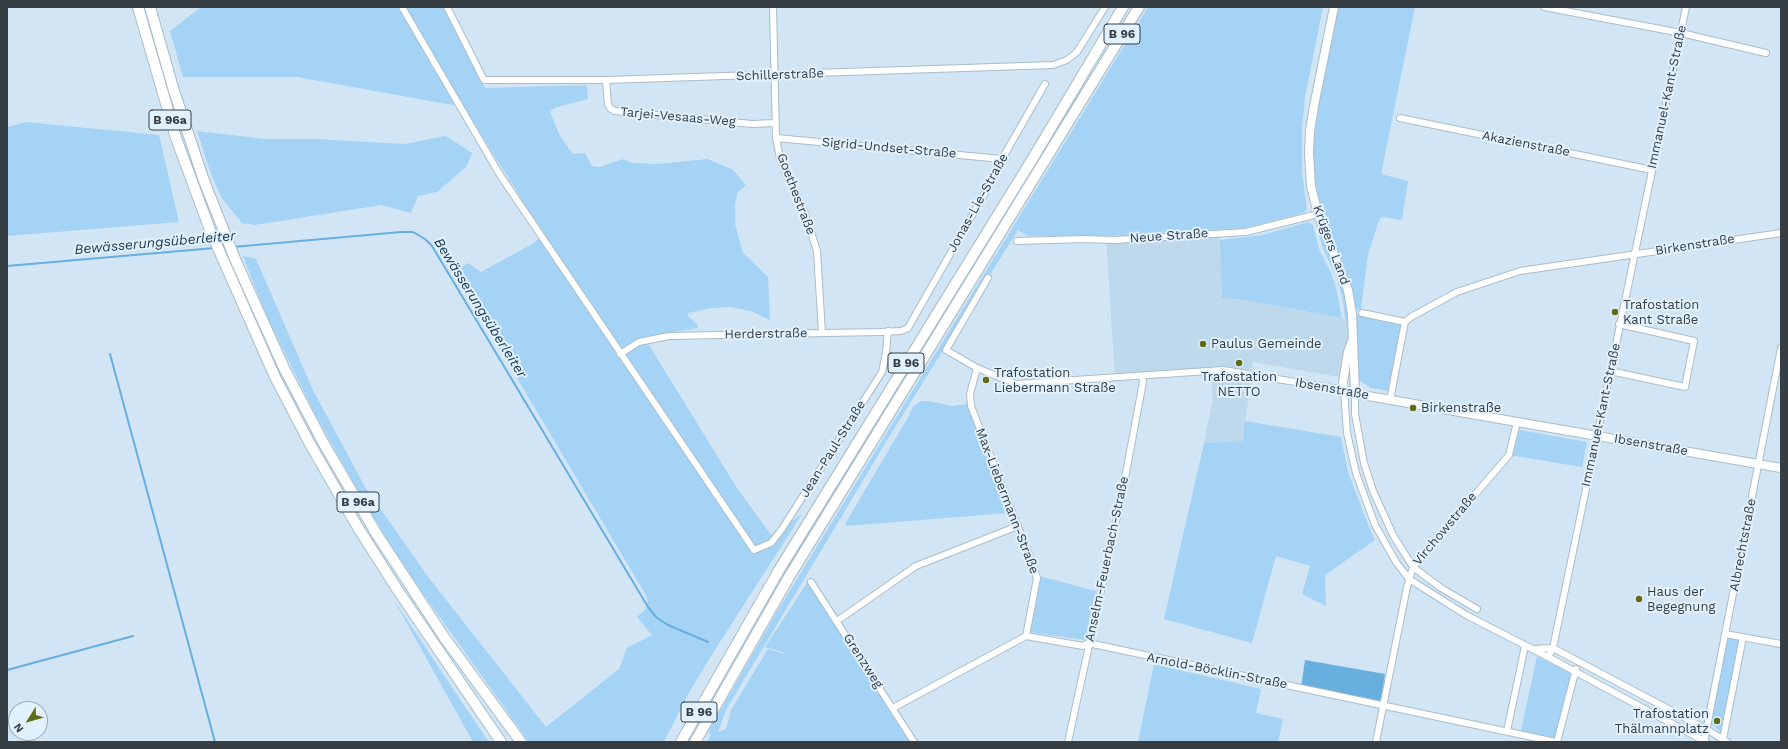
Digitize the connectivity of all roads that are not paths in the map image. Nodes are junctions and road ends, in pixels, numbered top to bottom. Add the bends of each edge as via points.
1 (138, 7) edge
2 (150, 7) edge
3 (402, 7) edge
4 (447, 7) edge
5 (772, 7) edge
6 (1105, 7) edge
7 (1123, 7) edge
8 (1139, 7) edge
9 (1334, 7) edge
10 (1544, 7) edge
11 (1686, 7) edge
12 (1681, 33) junction
13 (1766, 53) dead end
14 (775, 75) junction
15 (606, 80) junction
16 (1045, 84) dead end
17 (1400, 118) dead end
18 (775, 123) junction
19 (776, 138) junction
20 (1002, 159) junction
21 (1652, 170) junction
22 (1318, 214) junction
23 (1781, 232) edge
24 (1017, 241) dead end
25 (1634, 255) junction
26 (988, 278) dead end
27 (1362, 314) dead end
28 (913, 321) joint
29 (1405, 322) junction
30 (1619, 324) junction
31 (888, 331) junction
32 (822, 333) junction
33 (1352, 341) junction
34 (1781, 348) edge
35 (620, 354) junction
36 (977, 368) junction
37 (1610, 371) junction
38 (1142, 376) junction
39 (1344, 390) junction
40 (1355, 392) junction
41 (1390, 400) junction
42 (1517, 422) junction
43 (1597, 435) junction
44 (1759, 465) junction
45 (1781, 468) edge
46 (1018, 526) junction
47 (1413, 567) junction
48 (1409, 579) junction
49 (811, 582) dead end
50 (1476, 609) dead end
51 (837, 621) junction
52 (1726, 634) junction
53 (1026, 636) junction
54 (1743, 638) junction
55 (1088, 643) junction
56 (1781, 644) edge
57 (1525, 646) junction
58 (1553, 648) junction
59 (1531, 649) junction
60 (1548, 657) junction
61 (1578, 662) junction
62 (1576, 672) junction
63 (1384, 705) junction
64 (893, 708) junction
65 (1706, 729) junction
66 (1506, 731) junction
67 (1725, 740) edge
68 (501, 742) edge
69 (521, 742) edge
70 (681, 742) edge
71 (695, 742) edge
72 (914, 742) edge
73 (1068, 742) edge
74 (1376, 742) edge
75 (1557, 742) edge
76 (1704, 742) edge

1 - 68 main road, B 96a via 176,138 210,230 262,349 310,444 357,526 397,590
2 - 69 main road, B 96a via 174,91 221,226 294,387 376,533 444,638
3 - 35 street via 500,175
4 - 15 street, Schillerstraße via 484,80
5 - 14 street, Goethestraße
6 - 14 street, Schillerstraße via 1073,56 1061,63 1045,66
7 - 70 main road, B 96 via 779,570
8 - 71 main road, B 96 via 789,577
9 - 22 street, Krügers Land via 1310,130 1310,169
10 - 12 street
11 - 12 street, Immanuel-Kant-Straße
12 - 13 street
12 - 21 street, Immanuel-Kant-Straße
14 - 15 street, Schillerstraße
14 - 18 street, Goethestraße
15 - 18 street, Tarjei-Vesaas-Weg via 608,104 614,111 752,124
16 - 20 street, Jonas-Lie-Straße
17 - 21 street, Akazienstraße
18 - 19 street, Goethestraße
19 - 20 street, Sigrid-Undset-Straße
19 - 32 street, Goethestraße via 780,158 805,214 817,251
20 - 28 street, Jonas-Lie-Straße
21 - 25 street, Immanuel-Kant-Straße
22 - 24 street, Neue Straße via 1246,232 1114,240
22 - 33 street, Krügers Land via 1348,290 1352,314
23 - 25 street, Birkenstraße
25 - 29 street, Birkenstraße via 1520,271 1457,292 1411,316
25 - 30 street, Immanuel-Kant-Straße
26 - 36 street, Ibsenstraße via 946,350
27 - 29 street
28 - 31 street, Herderstraße via 902,331
29 - 41 street
30 - 37 street, Immanuel-Kant-Straße
30 - 37 street via 1694,341 1693,349 1685,387
31 - 32 street, Herderstraße
31 - 35 street, Jean-Paul-Straße via 882,372 782,530 771,543 754,550
32 - 35 street, Herderstraße via 669,336 639,342
33 - 39 street, Krügers Land via 1343,382
33 - 40 street, Krügers Land
34 - 44 street, Albrechtstraße
36 - 38 street, Ibsenstraße via 1016,384
36 - 46 street, Max-Liebermann-Straße via 970,394 971,406
37 - 43 street, Immanuel-Kant-Straße
38 - 39 street, Ibsenstraße via 1230,370
38 - 55 street, Anselm-Feuerbach-Straße via 1122,494
39 - 40 street, Ibsenstraße
39 - 48 street via 1347,433 1358,480 1376,525 1396,562
40 - 41 street, Ibsenstraße
40 - 47 street via 1359,439 1373,491 1393,535
41 - 42 street, Ibsenstraße
42 - 43 street, Ibsenstraße
42 - 47 street, Virchowstraße via 1509,455
43 - 44 street, Ibsenstraße
43 - 58 street, Immanuel-Kant-Straße
44 - 45 street, Ibsenstraße
44 - 52 street, Albrechtstraße
46 - 51 street via 916,566
46 - 53 street, Max-Liebermann-Straße via 1036,578
47 - 48 street, Virchowstraße
47 - 50 street
48 - 57 street via 1466,615
48 - 63 street, Virchowstraße
49 - 51 street, Grenzweg
51 - 64 street, Grenzweg
52 - 54 street
52 - 65 street, Albrechtstraße
53 - 55 street, Arnold-Böcklin-Straße via 1083,646
53 - 64 street
54 - 56 street
54 - 67 street
55 - 63 street, Arnold-Böcklin-Straße
55 - 73 street, Anselm-Feuerbach-Straße
57 - 59 street
57 - 66 street
58 - 59 street
58 - 60 street, Immanuel-Kant-Straße
58 - 61 street
59 - 60 street
60 - 62 street
61 - 62 street
61 - 65 street
62 - 75 street
62 - 76 street
63 - 66 street, Arnold-Böcklin-Straße
63 - 74 street, Virchowstraße
64 - 72 street, Grenzweg
65 - 67 street
65 - 76 street, Albrechtstraße
66 - 75 street, Arnold-Böcklin-Straße

